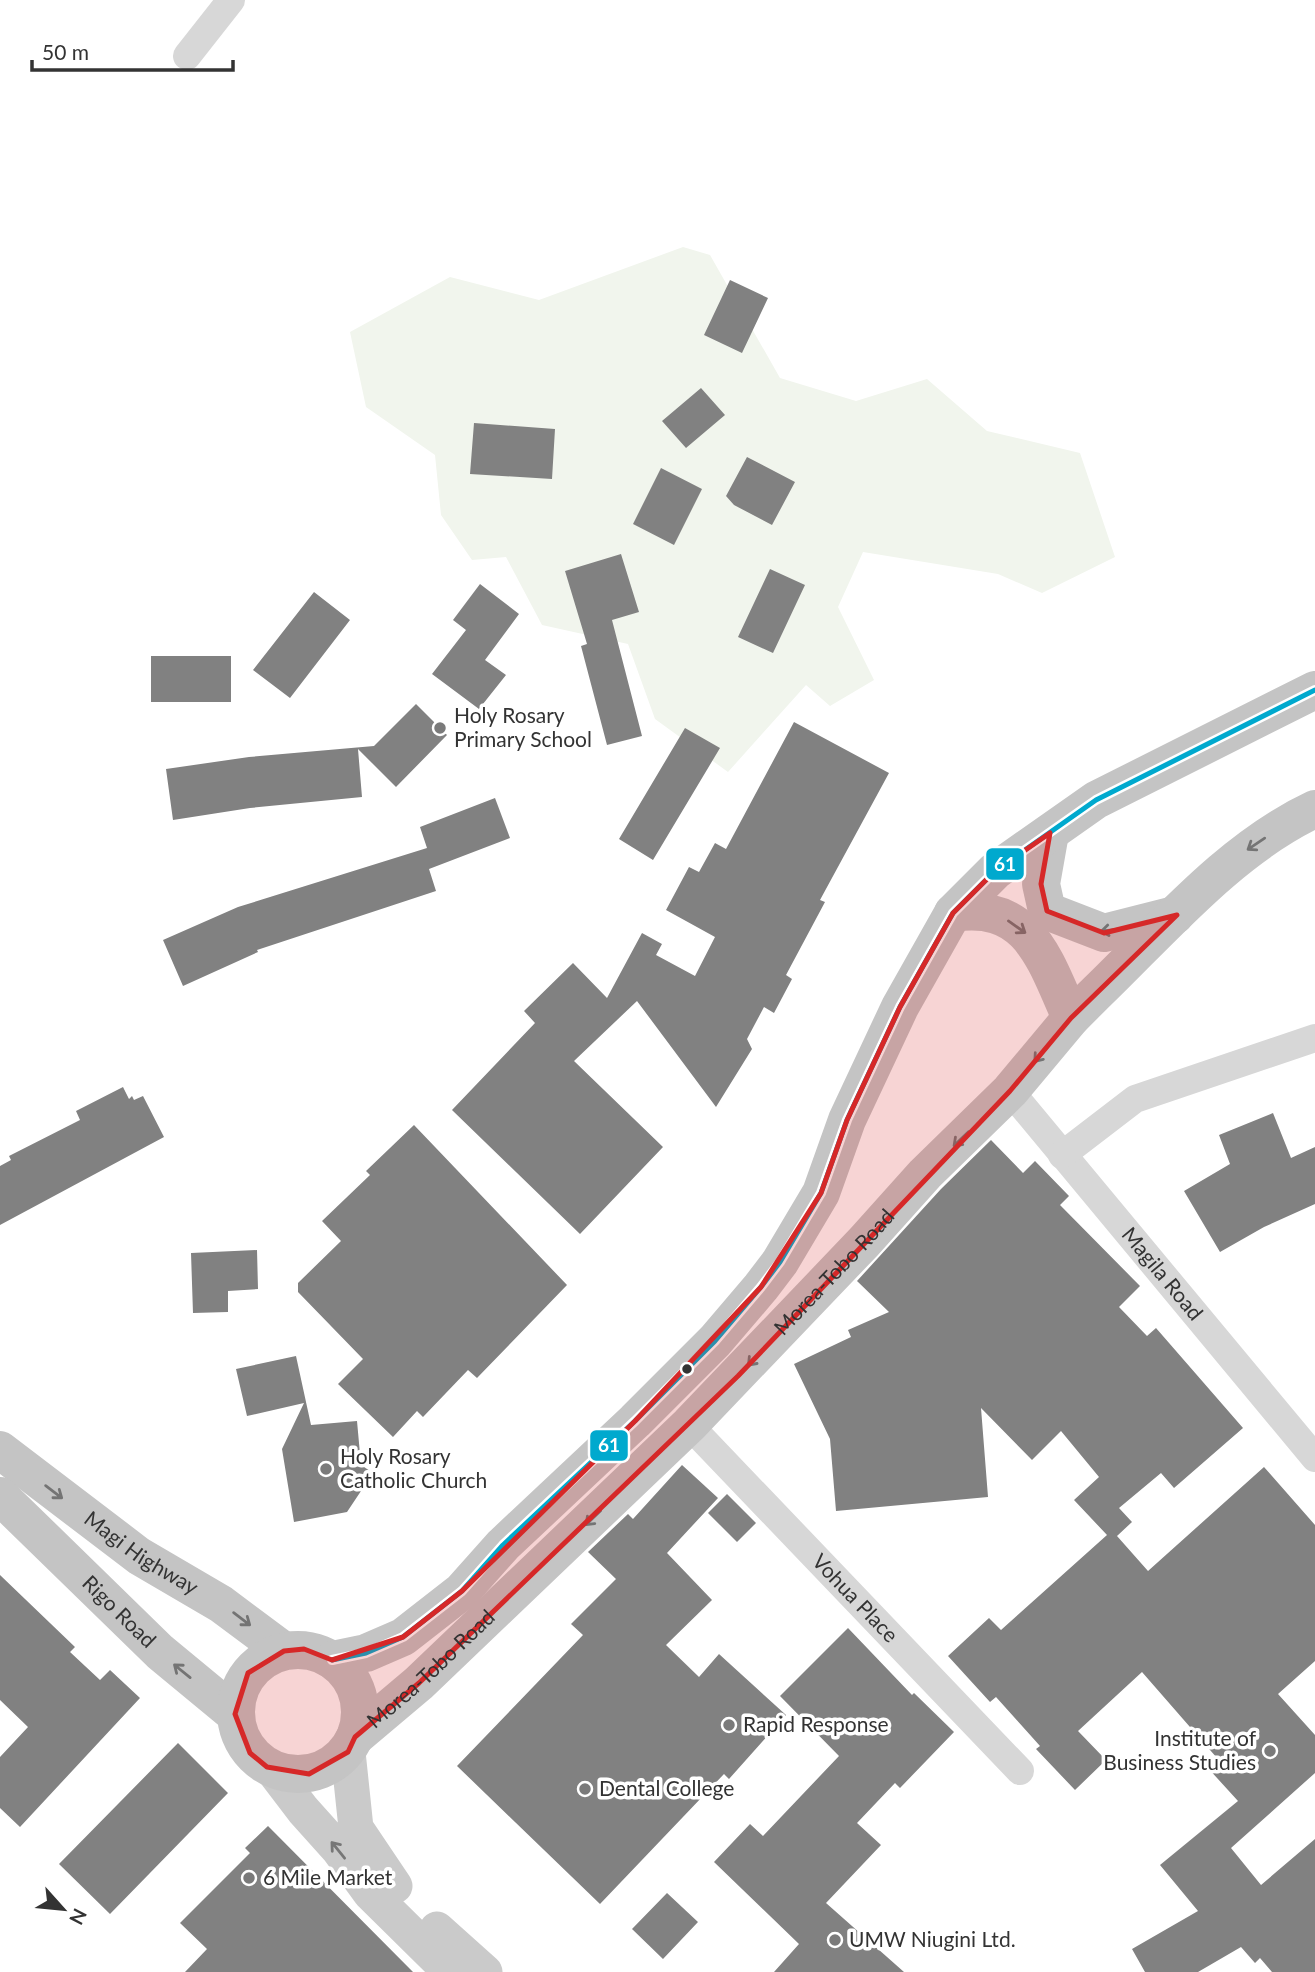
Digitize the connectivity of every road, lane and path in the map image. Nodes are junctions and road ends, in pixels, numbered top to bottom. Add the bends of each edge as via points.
1 (232, 0) edge
2 (187, 56) dead end
3 (1315, 691) edge
4 (1315, 810) edge
5 (1050, 833) junction
6 (953, 913) junction
7 (1177, 915) junction
8 (1071, 1018) junction
9 (1315, 1038) edge
10 (1010, 1091) junction
11 (1062, 1155) junction
12 (821, 1193) junction
13 (897, 1204) junction
14 (689, 1425) junction
15 (0, 1450) edge
16 (1315, 1458) edge
17 (3, 1505) edge
18 (284, 1651) junction
19 (332, 1660) junction
20 (235, 1714) junction
21 (351, 1745) junction
22 (271, 1768) junction
23 (1020, 1771) dead end
24 (450, 1972) edge
25 (485, 1972) edge

1 - 2 street
3 - 5 highway, Morea-Tobo Road via 1096,800
4 -> 7 highway, Morea-Tobo Road via 1237,857
5 - 6 highway, Morea-Tobo Road via 995,871
7 -> 5 highway via 1104,933 1047,911 1041,884
6 -> 8 highway via 997,914 1023,930 1038,947
6 - 12 highway, Morea-Tobo Road via 894,1020 847,1120
7 - 8 highway, Morea-Tobo Road
8 -> 10 highway, Morea-Tobo Road
9 - 11 street via 1135,1099
10 - 11 street, Magila Road
10 -> 13 highway, Morea-Tobo Road
11 - 16 street, Magila Road
12 - 13 highway via 835,1215 852,1222
12 - 19 highway, Morea-Tobo Road via 780,1262 715,1341 503,1545 462,1591 403,1637 366,1653
13 -> 14 highway, Morea-Tobo Road
14 -> 21 highway, Morea-Tobo Road
14 - 23 street, Vohua Place
15 -> 18 highway, Magi Highway via 139,1556 221,1604
20 -> 17 highway, Rigo Road via 160,1653
18 - 19 highway via 304,1649
18 - 20 highway via 264,1659 248,1673 238,1692
19 - 21 highway via 352,1680 359,1698 360,1718
20 - 22 highway via 239,1735 250,1753
21 - 22 highway via 329,1767 309,1774
21 - 25 main road via 356,1828 390,1881
24 -> 22 main road via 370,1893

